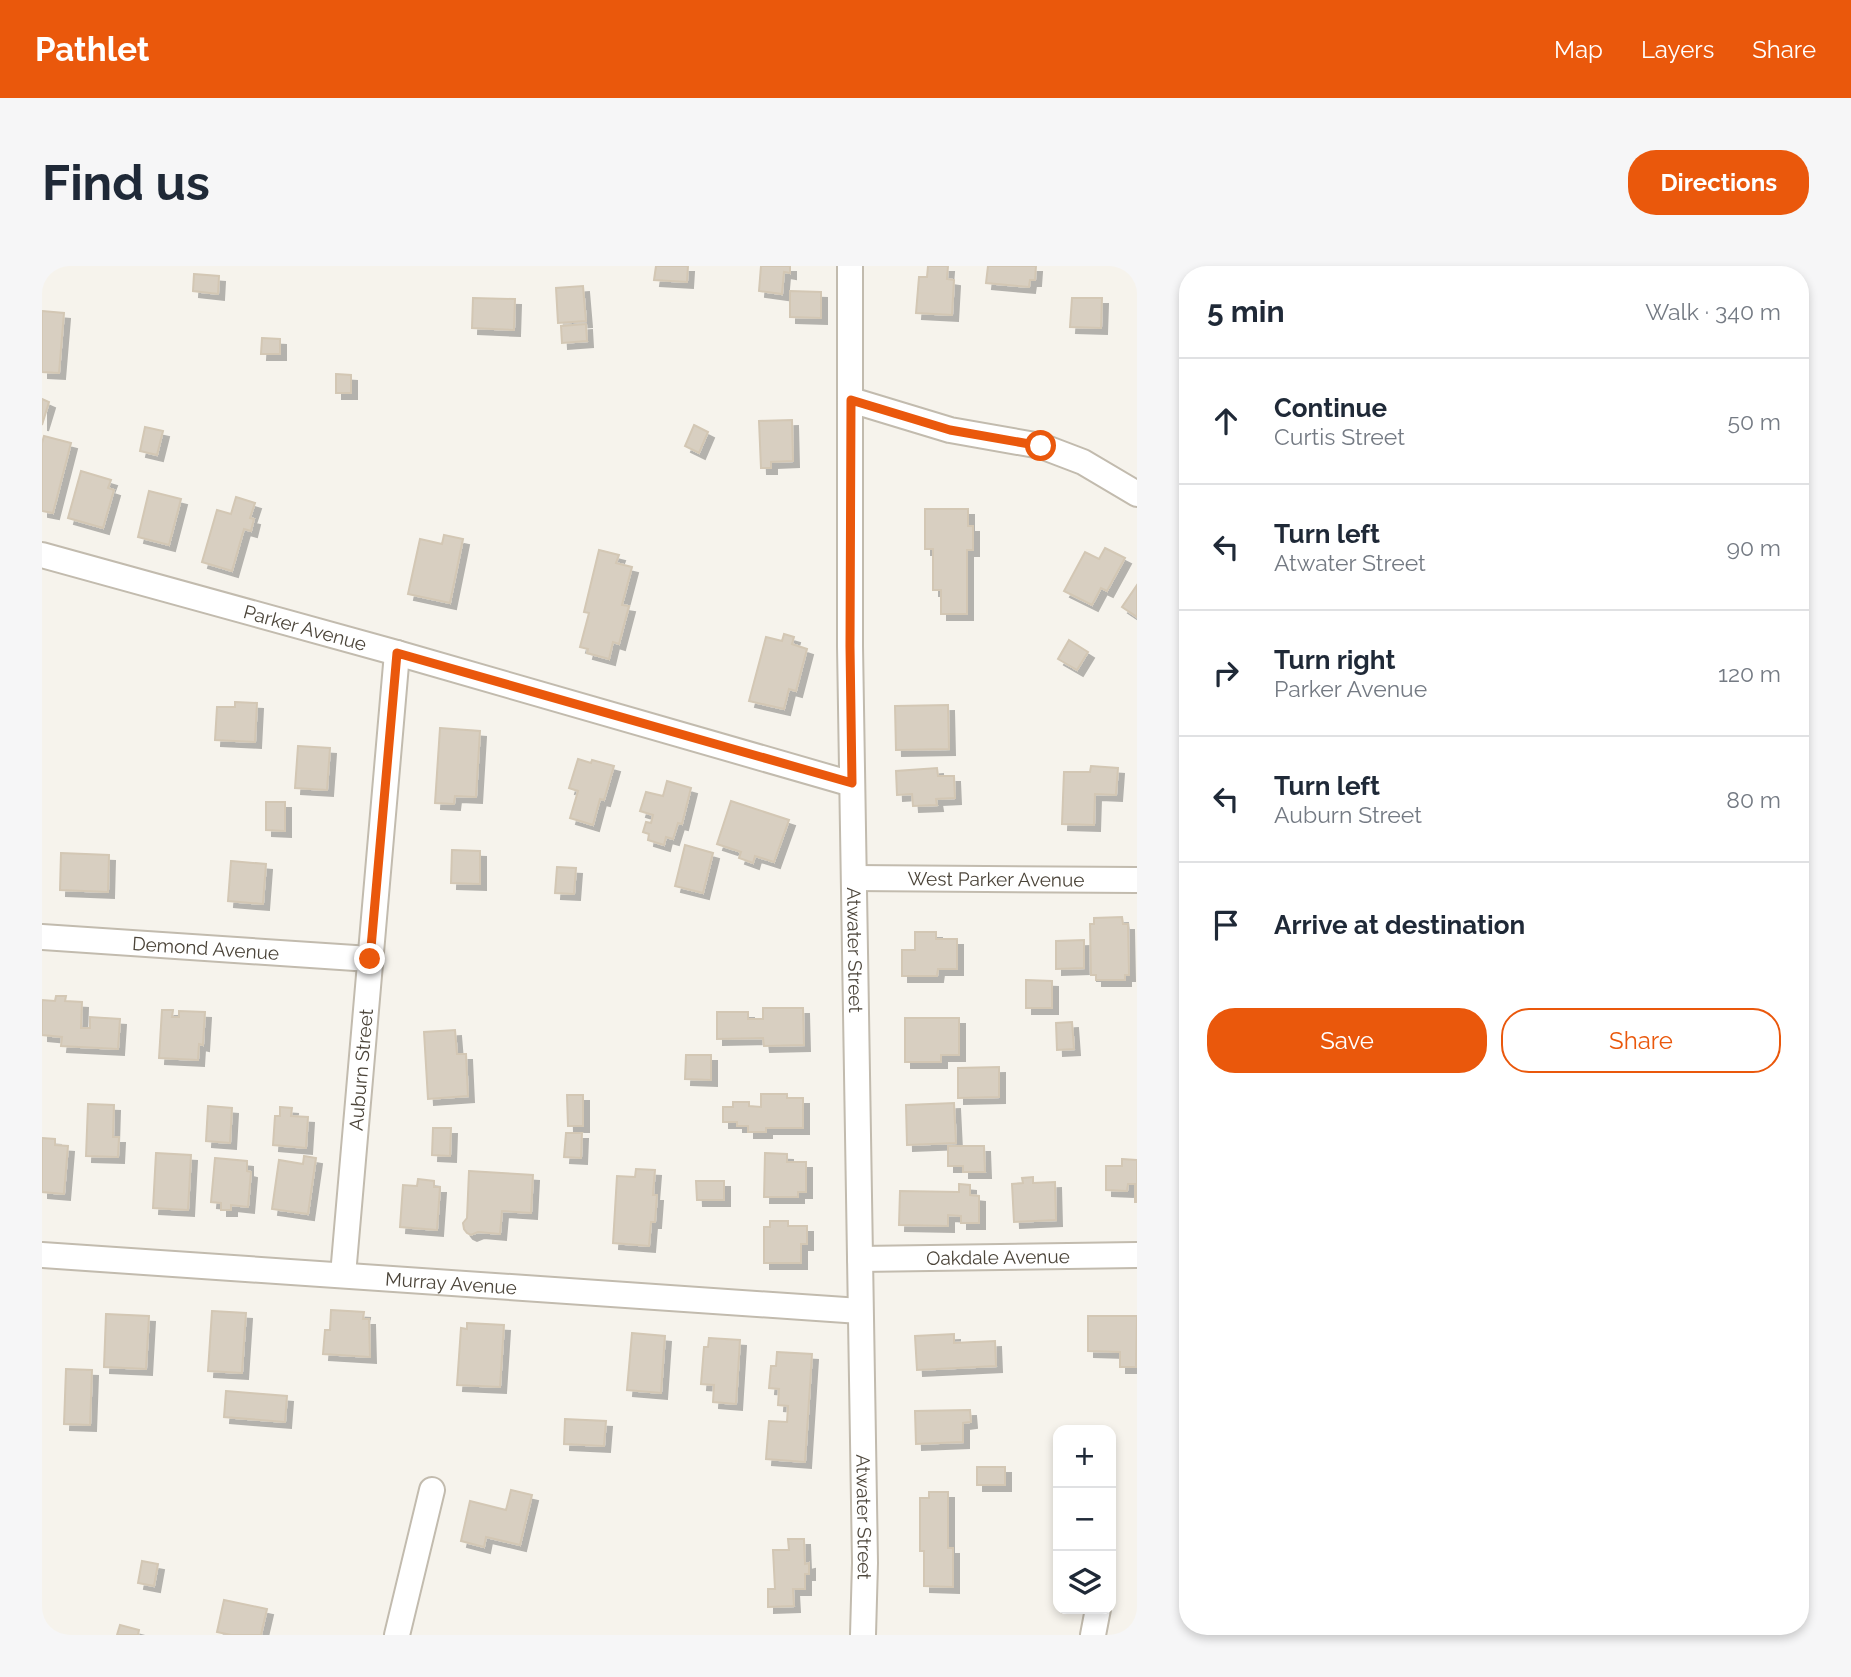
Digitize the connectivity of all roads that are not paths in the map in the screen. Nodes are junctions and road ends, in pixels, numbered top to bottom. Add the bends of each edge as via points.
1 (850, 266) edge
2 (851, 400) junction
3 (1137, 494) edge
4 (42, 555) edge
5 (397, 653) junction
6 (852, 783) junction
7 (854, 877) junction
8 (1137, 880) edge
9 (42, 937) edge
10 (370, 959) junction
11 (42, 1255) edge
12 (1137, 1255) edge
13 (860, 1259) junction
14 (342, 1275) junction
15 (860, 1311) junction
16 (432, 1490) dead end
17 (1097, 1614) edge
18 (397, 1635) edge
19 (863, 1635) edge
20 (1093, 1635) edge

1 - 2 street, Atwater Street
2 - 3 street via 950,430 1041,446 1083,462
2 - 6 street, Atwater Street
4 - 5 street, Parker Avenue
5 - 6 street, Parker Avenue
5 - 10 street, Auburn Street
6 - 7 street, Atwater Street
7 - 8 street, West Parker Avenue
7 - 13 street, Atwater Street
9 - 10 street, Demond Avenue
10 - 14 street, Auburn Street
11 - 14 street, Murray Avenue
12 - 13 street, Oakdale Avenue
13 - 15 street, Atwater Street
14 - 15 street, Murray Avenue
15 - 19 street, Atwater Street
16 - 18 street
17 - 20 street

